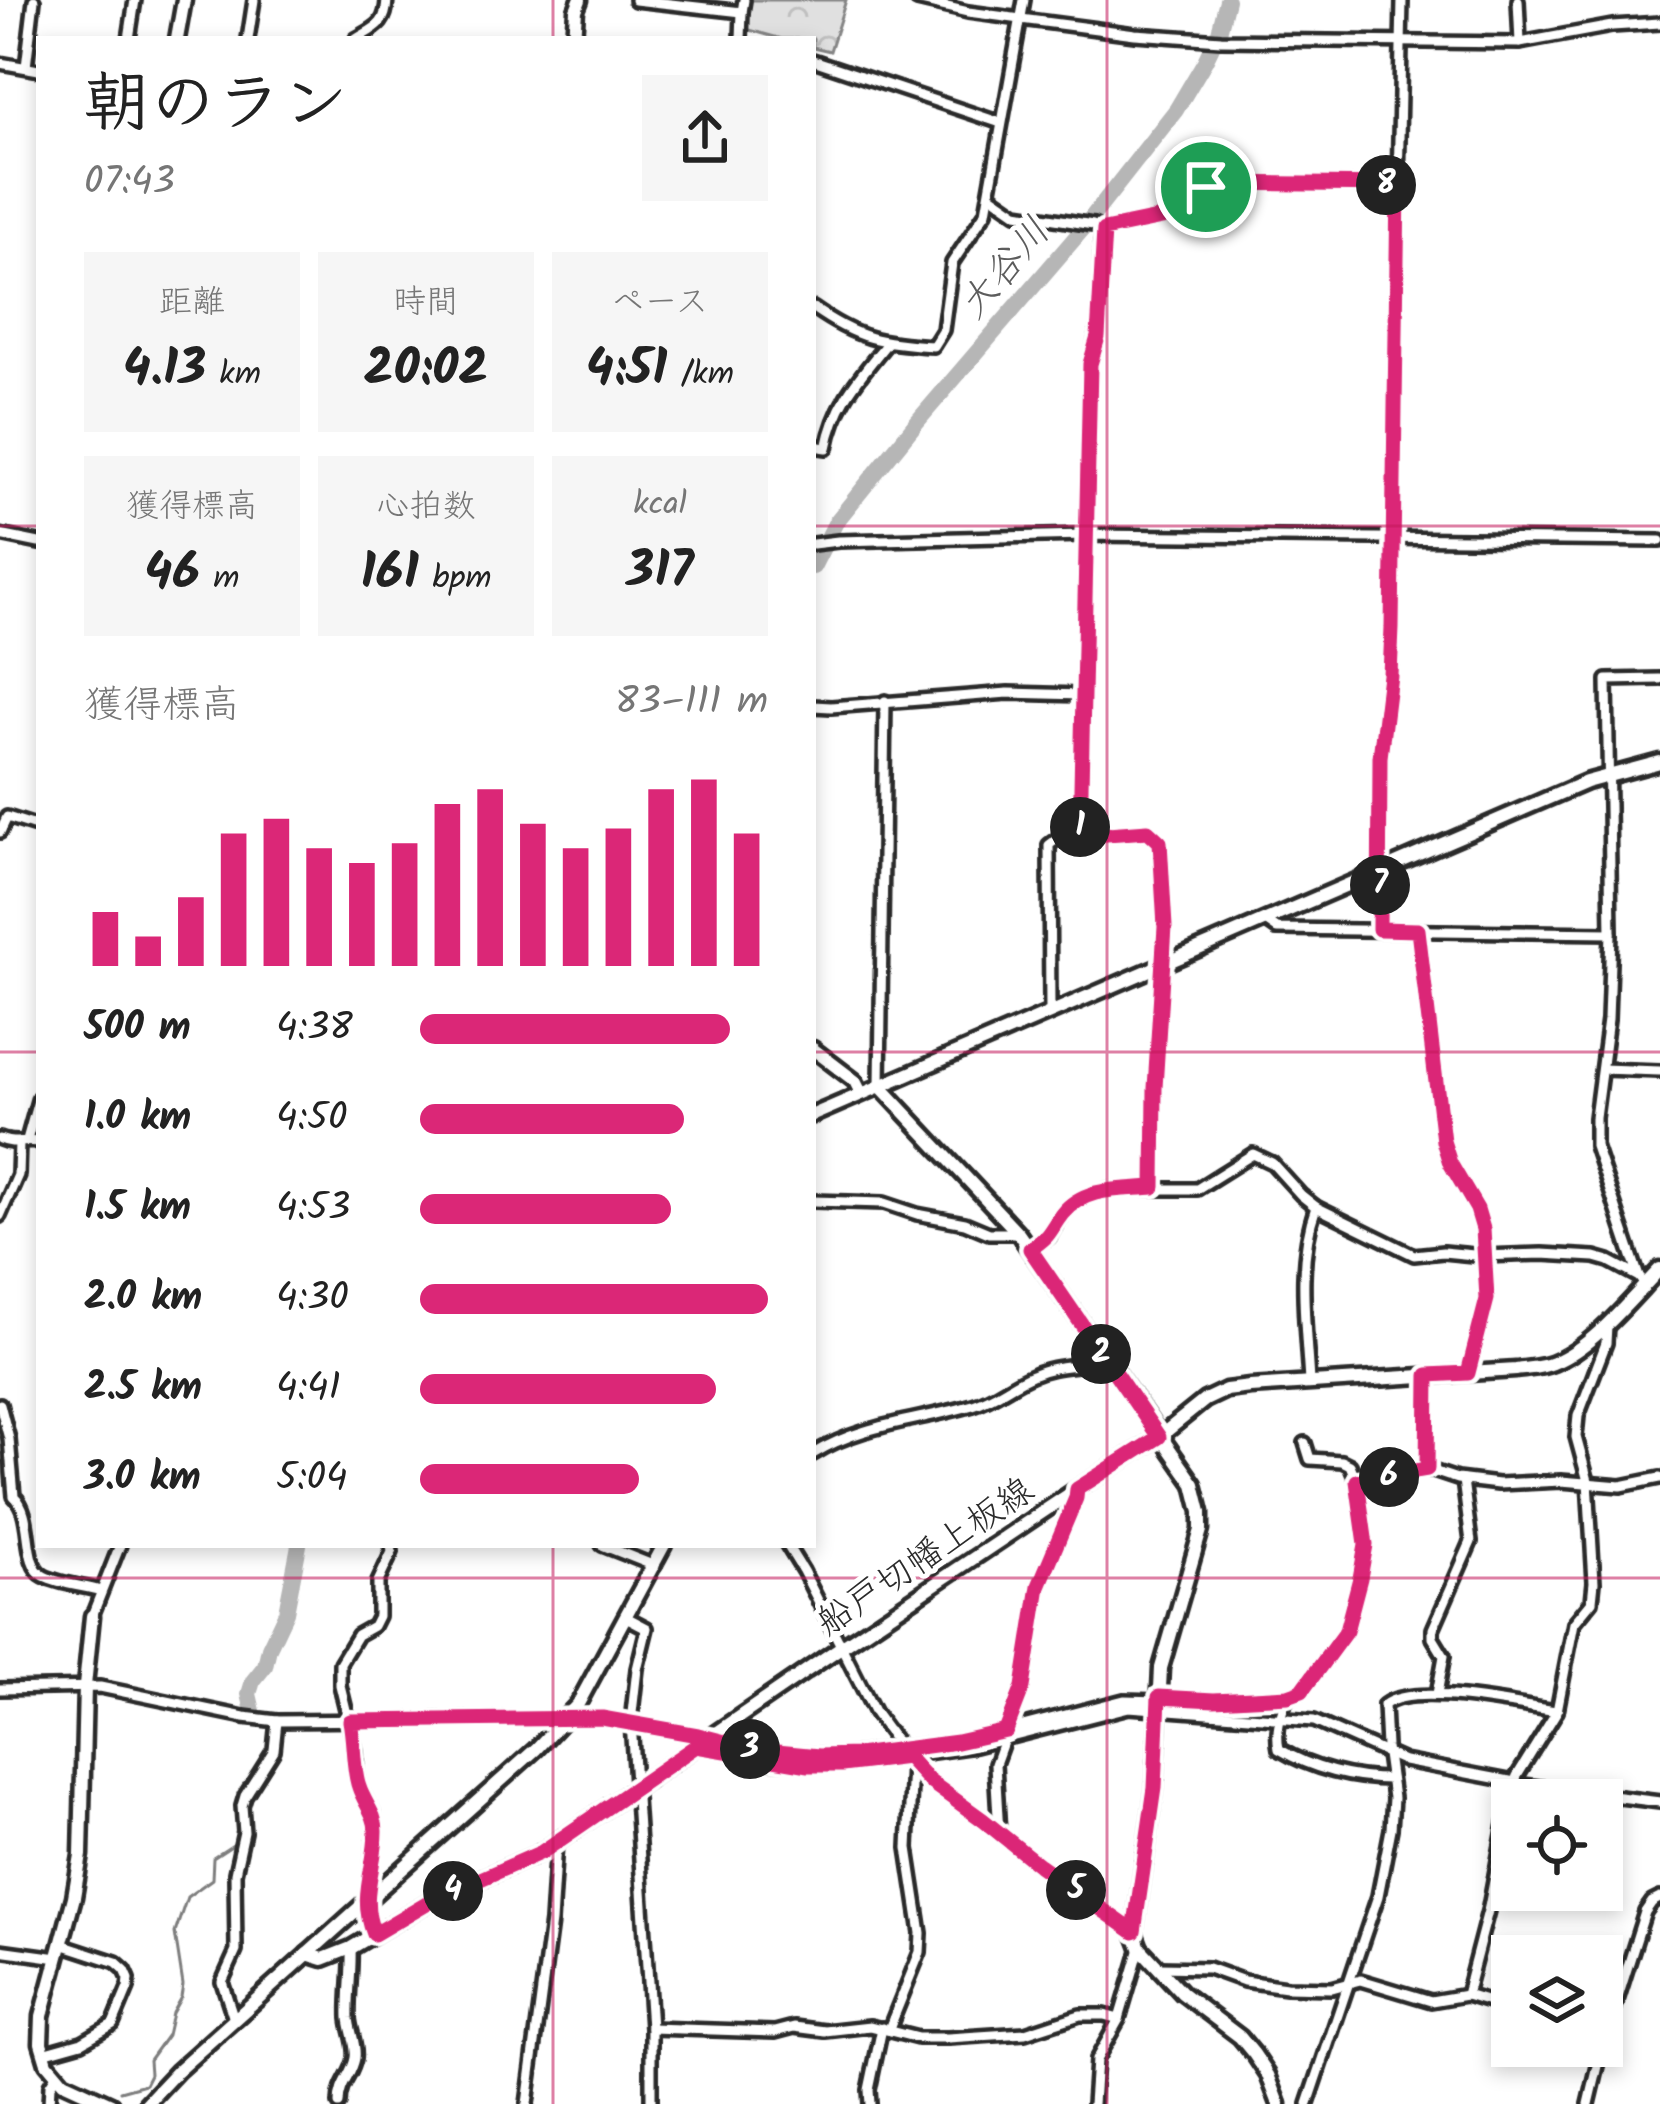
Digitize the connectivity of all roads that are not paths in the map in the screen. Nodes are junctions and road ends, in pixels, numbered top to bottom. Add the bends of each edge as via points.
1 (34, 0) edge
2 (135, 0) edge
3 (184, 0) edge
4 (254, 0) edge
5 (387, 0) edge
6 (580, 0) edge
7 (635, 0) edge
8 (917, 0) edge
9 (1024, 0) edge
10 (1402, 0) edge
11 (1518, 0) edge
12 (743, 6) edge
13 (1021, 20) junction
14 (1660, 23) edge
15 (129, 36) edge
16 (178, 36) edge
17 (248, 36) edge
18 (361, 36) edge
19 (574, 36) edge
20 (740, 36) edge
21 (1402, 40) junction
22 (1520, 43) junction
23 (816, 62) edge
24 (0, 63) edge
25 (26, 67) junction
26 (36, 69) edge
27 (1001, 123) junction
28 (1398, 185) junction
29 (991, 195) junction
30 (1093, 226) junction
31 (816, 310) edge
32 (887, 343) junction
33 (816, 446) edge
34 (0, 535) edge
35 (1084, 535) junction
36 (1393, 538) junction
37 (1660, 541) edge
38 (36, 542) edge
39 (816, 544) edge
40 (1660, 679) edge
41 (1082, 695) junction
42 (885, 701) junction
43 (816, 706) edge
44 (1660, 762) edge
45 (1609, 776) junction
46 (36, 826) edge
47 (0, 832) edge
48 (1080, 836) junction
49 (1381, 870) junction
50 (1264, 920) junction
51 (1379, 929) junction
52 (1418, 930) junction
53 (1611, 934) junction
54 (1164, 963) junction
55 (1050, 1013) junction
56 (816, 1051) edge
57 (1601, 1069) junction
58 (1660, 1071) edge
59 (880, 1086) junction
60 (861, 1093) junction
61 (36, 1109) edge
62 (816, 1114) edge
63 (0, 1139) edge
64 (28, 1142) edge
65 (1154, 1187) junction
66 (816, 1201) edge
67 (1316, 1207) junction
68 (0, 1216) edge
69 (1018, 1233) junction
70 (1030, 1249) junction
71 (1484, 1256) junction
72 (1660, 1269) edge
73 (1642, 1281) junction
74 (1607, 1325) junction
75 (1105, 1360) junction
76 (1468, 1373) junction
77 (1428, 1375) junction
78 (1309, 1382) junction
79 (0, 1404) edge
80 (1159, 1437) junction
81 (1305, 1443) dead end
82 (816, 1452) edge
83 (1427, 1469) junction
84 (1660, 1478) edge
85 (1463, 1480) junction
86 (1357, 1481) junction
87 (1588, 1481) junction
88 (1077, 1489) junction
89 (119, 1548) edge
90 (391, 1548) edge
91 (610, 1548) edge
92 (663, 1548) edge
93 (789, 1548) edge
94 (655, 1566) junction
95 (101, 1591) junction
96 (92, 1616) joint
97 (626, 1617) junction
98 (841, 1647) junction
99 (85, 1687) junction
100 (0, 1689) edge
101 (1436, 1694) junction
102 (1288, 1696) junction
103 (1159, 1702) junction
104 (1557, 1711) junction
105 (1281, 1714) junction
106 (566, 1719) junction
107 (277, 1721) junction
108 (351, 1724) junction
109 (631, 1726) junction
110 (1005, 1735) junction
111 (701, 1743) junction
112 (1386, 1751) junction
113 (906, 1755) junction
114 (1390, 1779) junction
115 (1510, 1779) edge
116 (1517, 1779) edge
117 (635, 1790) junction
118 (1623, 1796) edge
119 (1660, 1802) edge
120 (999, 1834) junction
121 (556, 1842) junction
122 (1491, 1898) edge
123 (1660, 1898) edge
124 (366, 1900) junction
125 (1134, 1932) junction
126 (374, 1934) junction
127 (351, 1948) junction
128 (1140, 1948) junction
129 (0, 1950) edge
130 (59, 1951) junction
131 (308, 1954) junction
132 (1160, 1967) junction
133 (1348, 1982) junction
134 (1623, 1983) edge
135 (1466, 1995) junction
136 (1491, 2003) edge
137 (234, 2020) junction
138 (1119, 2020) junction
139 (651, 2028) junction
140 (885, 2028) junction
141 (43, 2053) junction
142 (1597, 2067) edge
143 (56, 2077) junction
144 (49, 2104) edge
145 (111, 2104) edge
146 (146, 2104) edge
147 (339, 2104) edge
148 (527, 2104) edge
149 (651, 2104) edge
150 (870, 2104) edge
151 (1093, 2104) edge
152 (1279, 2104) edge
153 (1308, 2104) edge
154 (1588, 2104) edge

1 - 25 street
2 - 15 street
3 - 16 main road
4 - 17 street
5 - 18 street via 379,25
6 - 19 main road
7 - 12 street
8 - 13 street
9 - 13 street
10 - 21 street
11 - 22 street
12 - 20 street
13 - 21 street via 1215,39
13 - 27 street
14 - 22 street
21 - 22 street
21 - 28 street
23 - 27 street
24 - 25 street
25 - 26 street
27 - 29 street
28 - 30 street via 1219,183 1162,218
28 - 36 street
29 - 30 street via 1017,213
29 - 32 street via 952,262 943,330 933,346
30 - 35 street via 1098,337 1090,364
31 - 32 street via 848,332
32 - 33 street via 847,393 827,448
34 - 38 street
35 - 36 street
35 - 39 street
35 - 41 street
36 - 37 street
36 - 49 street
40 - 45 street via 1606,680
41 - 42 street
41 - 48 street
42 - 43 street
42 - 59 street
44 - 45 main road
45 - 49 main road
45 - 53 street
46 - 47 street via 7,817
48 - 54 street via 1148,831 1160,842
48 - 55 street via 1049,845
49 - 50 main road
49 - 51 street
50 - 51 street via 1277,929
50 - 54 main road
51 - 52 street
52 - 53 street
52 - 71 street via 1443,1141 1477,1209
53 - 57 street
54 - 55 main road
54 - 65 street
55 - 59 main road
56 - 60 main road
57 - 58 street
57 - 73 street via 1595,1146
59 - 60 main road
59 - 69 main road
60 - 62 main road
61 - 64 street
63 - 64 street
64 - 68 street
65 - 67 street via 1196,1189 1253,1154
65 - 70 street via 1081,1198
66 - 69 street via 884,1203 988,1233
67 - 71 street via 1414,1255
67 - 78 street via 1306,1234
69 - 70 main road
70 - 75 main road
71 - 73 street via 1595,1257
71 - 76 street via 1487,1299
72 - 73 main road, 船戸切幡上板線
73 - 74 main road, 船戸切幡上板線
74 - 76 main road, 船戸切幡上板線 via 1551,1364
74 - 87 street via 1578,1416
75 - 80 main road
75 - 82 street via 1055,1366 980,1403 860,1430
76 - 77 main road, 船戸切幡上板線
77 - 78 main road, 船戸切幡上板線
77 - 83 street
78 - 80 main road, 船戸切幡上板線 via 1226,1390
79 - 95 street via 34,1568
80 - 88 main road, 船戸切幡上板線
80 - 103 main road via 1194,1484 1201,1530
81 - 86 street via 1310,1459 1342,1461
83 - 85 street
83 - 86 street
84 - 87 street via 1622,1486
85 - 87 street
85 - 101 street via 1471,1542 1432,1629 1444,1656
86 - 102 street via 1366,1545 1346,1631 1302,1691
87 - 104 street via 1592,1601 1574,1623
88 - 98 main road, 船戸切幡上板線
88 - 110 street via 1039,1586 1023,1687
89 - 95 street
90 - 108 street via 378,1582 378,1616 340,1663
91 - 94 street
92 - 94 main road
93 - 98 street
94 - 97 main road
95 - 96 street
96 - 99 main road
97 - 106 main road
97 - 109 street via 647,1628
98 - 111 main road, 船戸切幡上板線
98 - 113 street
99 - 100 street
99 - 107 street
99 - 130 main road via 81,1855
101 - 104 street
101 - 112 street via 1386,1702
102 - 103 street
102 - 105 street
103 - 105 street
103 - 110 street
103 - 125 main road
104 - 116 street
105 - 112 street
105 - 114 street via 1277,1740 1290,1756
106 - 108 street
106 - 109 street
106 - 124 main road
107 - 108 street
107 - 137 street via 274,1750 242,1806 236,1951 222,1982
108 - 124 street via 357,1783 376,1829
109 - 111 street
109 - 117 street
110 - 113 street
110 - 120 street via 995,1764
111 - 113 street via 819,1756
111 - 117 main road, 船戸切幡上板線
112 - 114 street
112 - 115 street
113 - 120 street
113 - 140 street via 920,1952
114 - 133 street via 1391,1829 1378,1896
117 - 121 main road, 船戸切幡上板線
117 - 139 street
118 - 119 street
120 - 125 street
121 - 126 main road, 船戸切幡上板線
121 - 148 street
122 - 135 street
123 - 134 street via 1646,1912
124 - 126 street
124 - 131 main road
125 - 128 main road
126 - 127 main road, 船戸切幡上板線
127 - 131 main road, 船戸切幡上板線 via 328,1958
127 - 147 street via 356,2053
128 - 132 main road
128 - 138 street
129 - 130 street
130 - 141 main road via 42,2016
130 - 141 street via 116,1962 128,1988 113,2024
131 - 137 main road
132 - 133 street via 1286,1987
132 - 152 main road via 1254,2054
133 - 135 street via 1430,2001
133 - 153 street
135 - 136 street
137 - 146 main road
138 - 140 street via 1080,2015 1025,2033 948,2038
138 - 151 street via 1096,2060
139 - 140 street
139 - 149 street
140 - 150 street
141 - 143 main road
142 - 154 street
143 - 144 street
143 - 145 main road

